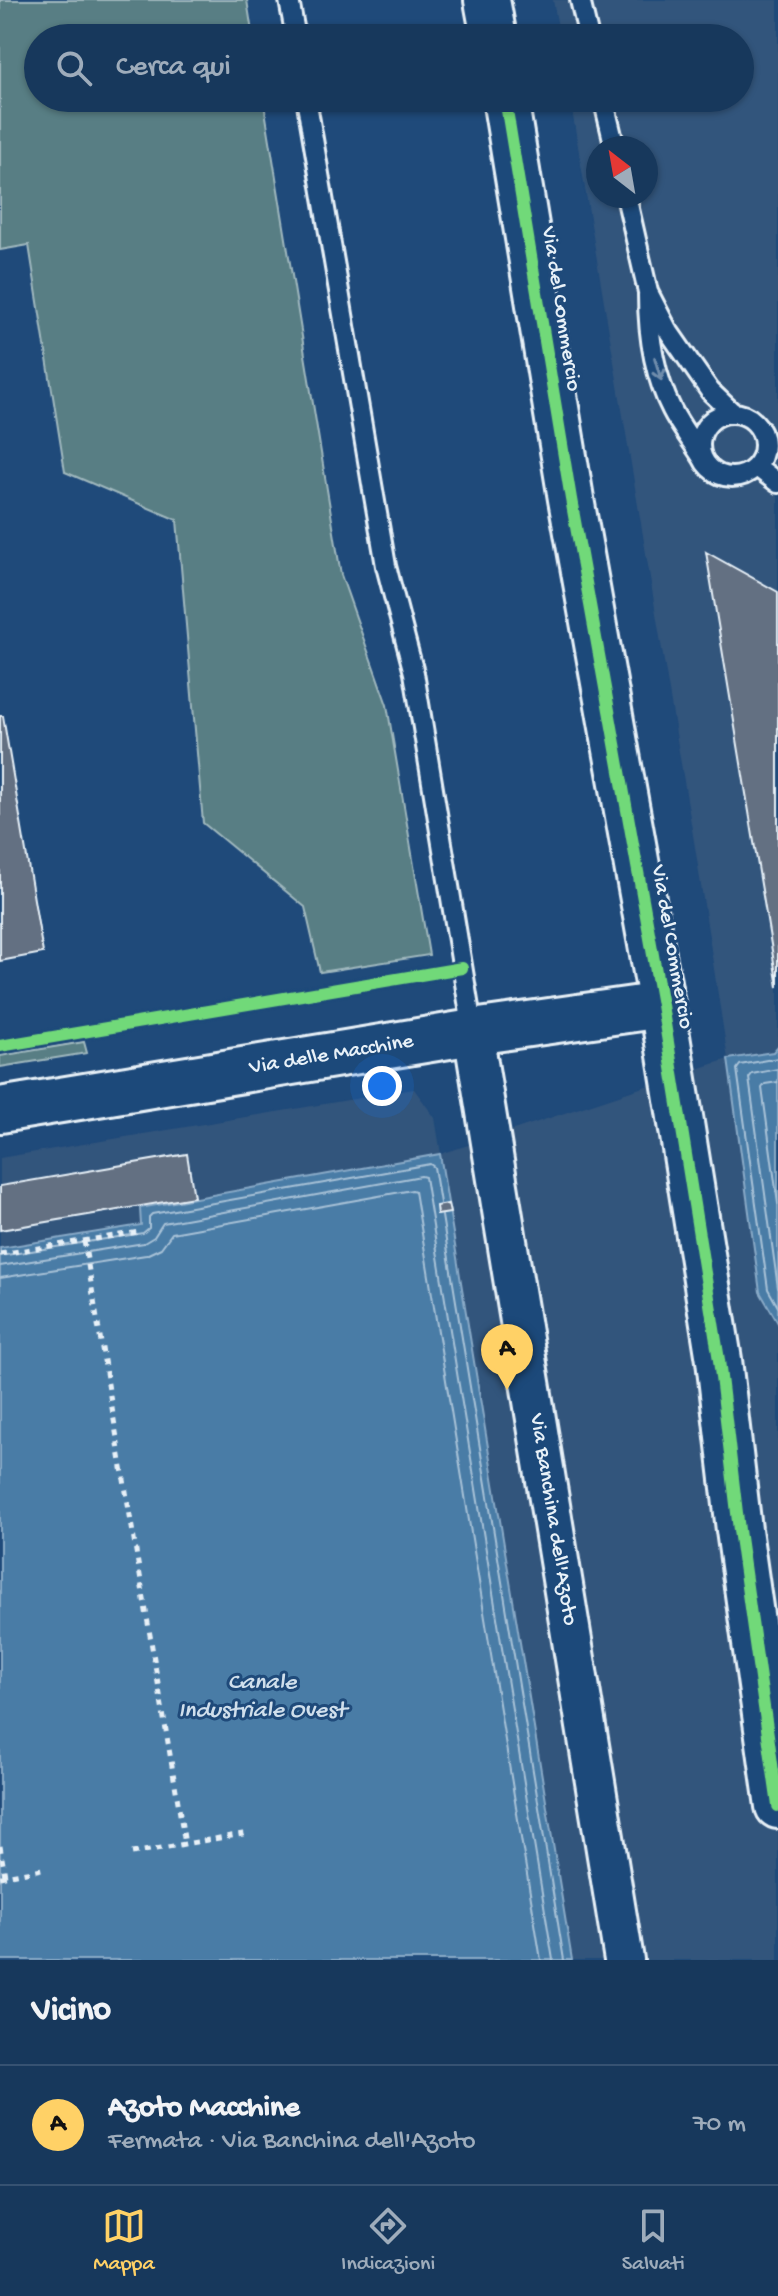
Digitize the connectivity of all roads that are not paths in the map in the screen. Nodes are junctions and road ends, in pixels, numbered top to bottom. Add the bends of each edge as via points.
1 (289, 0) edge
2 (487, 0) edge
3 (580, 0) edge
4 (293, 24) edge
5 (491, 24) edge
6 (586, 24) edge
7 (308, 112) edge
8 (507, 112) edge
9 (606, 112) edge
10 (612, 136) edge
11 (629, 208) edge
12 (648, 292) junction
13 (733, 413) junction
14 (702, 458) junction
15 (757, 467) junction
16 (778, 483) edge
17 (662, 1005) junction
18 (473, 1032) junction
19 (0, 1110) edge
20 (778, 1806) edge
21 (624, 1960) edge

1 - 4 lane
2 - 5 street
3 - 6 lane
7 - 18 lane via 386,566 414,673
8 - 17 street, Via del Commercio
9 - 10 lane
11 - 12 lane
12 - 13 lane via 710,391
12 -> 14 lane via 656,366 671,409
13 - 14 lane via 706,427
13 - 15 lane via 760,428 765,448
14 - 15 lane via 727,478
15 - 16 lane
17 - 18 street, Via delle Macchine
17 - 20 street, Via del Commercio via 719,1360
18 - 19 street, Via delle Macchine
18 - 21 street, Via Banchina dell'Azoto

